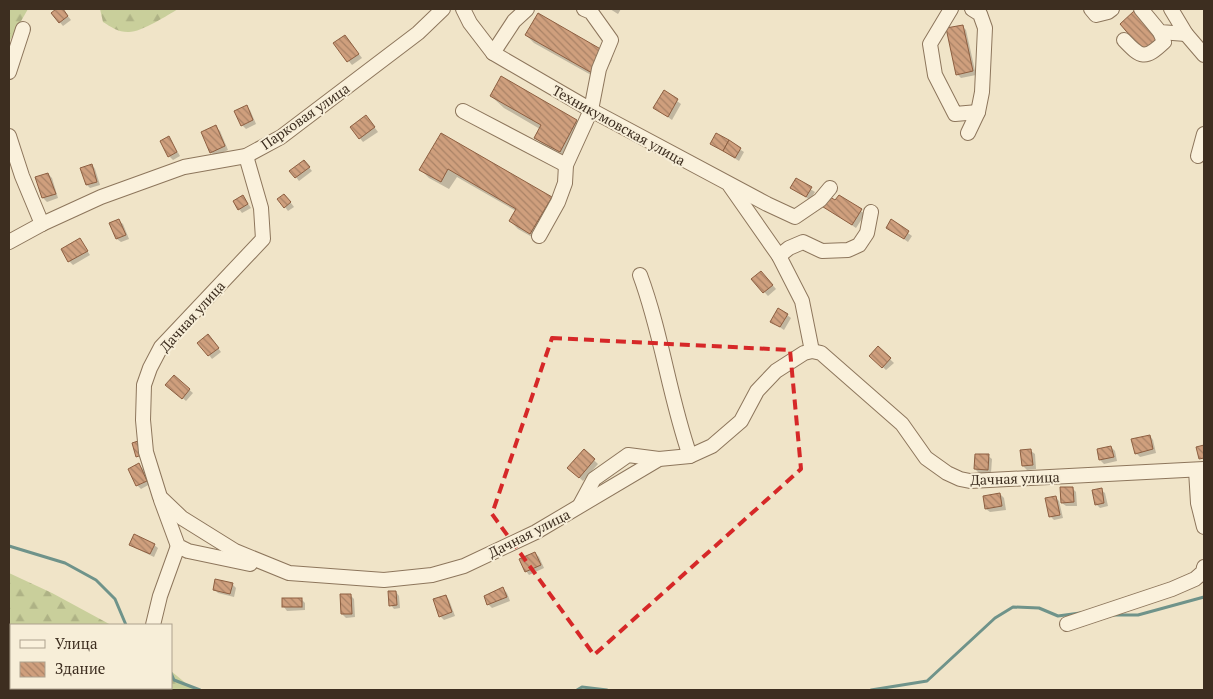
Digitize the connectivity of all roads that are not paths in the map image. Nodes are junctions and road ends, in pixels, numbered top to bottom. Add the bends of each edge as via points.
1 (443, 9) edge
2 (464, 9) edge
3 (527, 9) edge
4 (584, 9) edge
5 (951, 9) edge
6 (972, 9) edge
7 (1091, 9) edge
8 (1112, 9) edge
9 (1141, 9) edge
10 (1170, 9) edge
11 (23, 28) dead end
12 (1160, 32) junction
13 (1186, 34) junction
14 (1124, 40) dead end
15 (493, 53) junction
16 (1204, 55) edge
17 (9, 72) edge
18 (591, 110) junction
19 (464, 111) dead end
20 (978, 112) junction
21 (968, 133) dead end
22 (1204, 134) edge
23 (9, 136) edge
24 (246, 156) junction
25 (1198, 156) dead end
26 (566, 165) junction
27 (729, 185) junction
28 (830, 188) dead end
29 (871, 212) dead end
30 (42, 224) junction
31 (539, 236) dead end
32 (9, 242) edge
33 (780, 256) junction
34 (640, 275) dead end
35 (812, 351) junction
36 (690, 456) junction
37 (659, 459) junction
38 (1200, 470) edge
39 (160, 497) junction
40 (579, 506) junction
41 (1204, 526) edge
42 (178, 546) junction
43 (1204, 567) edge
44 (289, 573) junction
45 (153, 624) edge
46 (1067, 624) dead end

1 - 24 street, Парковая улица via 418,33 281,137
2 - 15 street, Техникумовская улица via 470,23
3 - 15 street via 514,21
4 - 18 street via 591,12 611,40 599,69
5 - 20 street via 930,44 935,75 955,114
6 - 20 street via 980,14 985,28
7 - 8 street via 1096,15
9 - 12 street
10 - 13 street
11 - 17 street
12 - 13 street
12 - 14 street via 1164,42 1145,55 1136,53
13 - 16 street
15 - 18 street, Техникумовская улица
18 - 26 street
18 - 27 street, Техникумовская улица
19 - 26 street
20 - 21 street
22 - 25 street
23 - 30 street
24 - 30 street, Парковая улица via 184,167 101,197
24 - 39 street, Дачная улица via 261,208 263,239 161,347 144,385 146,452
26 - 31 street via 565,182 558,202
27 - 28 street, Техникумовская улица via 796,217 820,200
27 - 33 street
29 - 33 street via 867,233 859,245 848,250 822,251 803,242
30 - 32 street, Парковая улица
33 - 35 street via 802,301
34 - 36 street
35 - 36 street, Дачная улица via 776,371 757,391 741,421 712,446
35 - 38 street, Дачная улица via 821,354 902,424 926,458 960,479
36 - 37 street, Дачная улица
37 - 40 street, Дачная улица
37 - 40 street via 628,455 594,478
38 - 41 street via 1198,503
39 - 42 street
39 - 44 street, Дачная улица via 182,518 235,552
40 - 44 street, Дачная улица via 536,532 464,566 432,575 384,580
42 - 44 street
42 - 45 street
43 - 46 street via 1195,579 1172,589

